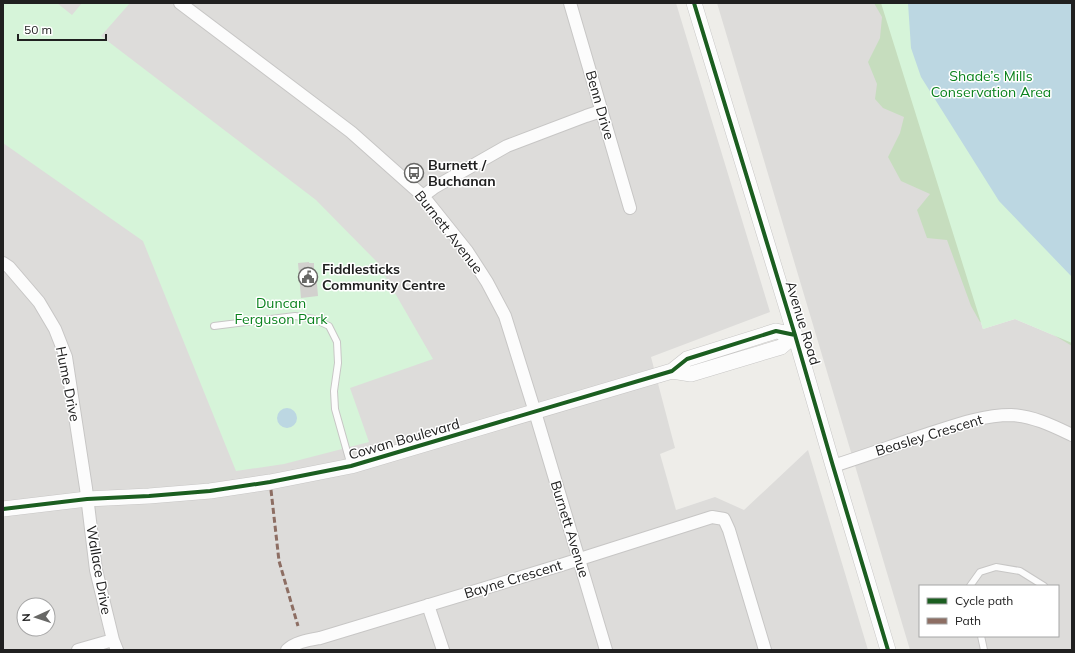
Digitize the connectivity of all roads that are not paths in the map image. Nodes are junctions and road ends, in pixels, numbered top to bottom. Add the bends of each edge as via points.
1 (180, 3) edge
2 (570, 3) edge
3 (694, 3) edge
4 (601, 111) junction
5 (423, 196) junction
6 (630, 208) dead end
7 (3, 263) edge
8 (214, 326) dead end
9 (795, 335) junction
10 (535, 412) junction
11 (1072, 435) edge
12 (351, 466) junction
13 (833, 466) junction
14 (87, 499) junction
15 (3, 510) edge
16 (578, 559) junction
17 (971, 585) edge
18 (1042, 585) edge
19 (428, 605) junction
20 (981, 637) edge
21 (115, 645) edge
22 (78, 650) edge
23 (287, 650) edge
24 (444, 650) edge
25 (606, 650) edge
26 (764, 650) edge
27 (888, 650) edge
28 (984, 650) edge

1 - 5 street, Burnett Avenue via 351,132
2 - 4 street, Benn Drive
3 - 9 street, Avenue Road
4 - 5 street via 507,146
4 - 6 street, Benn Drive
5 - 10 street, Burnett Avenue via 467,251 505,316
7 - 14 street, Hume Drive via 39,302 55,329 66,358
8 - 12 lane via 295,316 314,318 329,326 337,342 335,409
9 - 10 street, Cowan Boulevard via 776,331 687,359 672,372
9 - 13 street, Avenue Road
10 - 12 street, Cowan Boulevard
10 - 16 street, Burnett Avenue
11 - 13 street, Beasley Crescent via 1036,420 1012,415 991,416 968,420
12 - 14 street, Cowan Boulevard via 210,491
13 - 27 street, Avenue Road
14 - 15 street, Cowan Boulevard
14 - 21 street, Wallace Drive via 96,570
16 - 19 street, Bayne Crescent
16 - 25 street, Burnett Avenue
16 - 26 street, Bayne Crescent via 712,517 724,519
17 - 18 lane via 980,572 996,567 1020,571
19 - 23 street, Bayne Crescent via 290,646
19 - 24 street
20 - 28 lane
21 - 22 street, Wallace Drive

